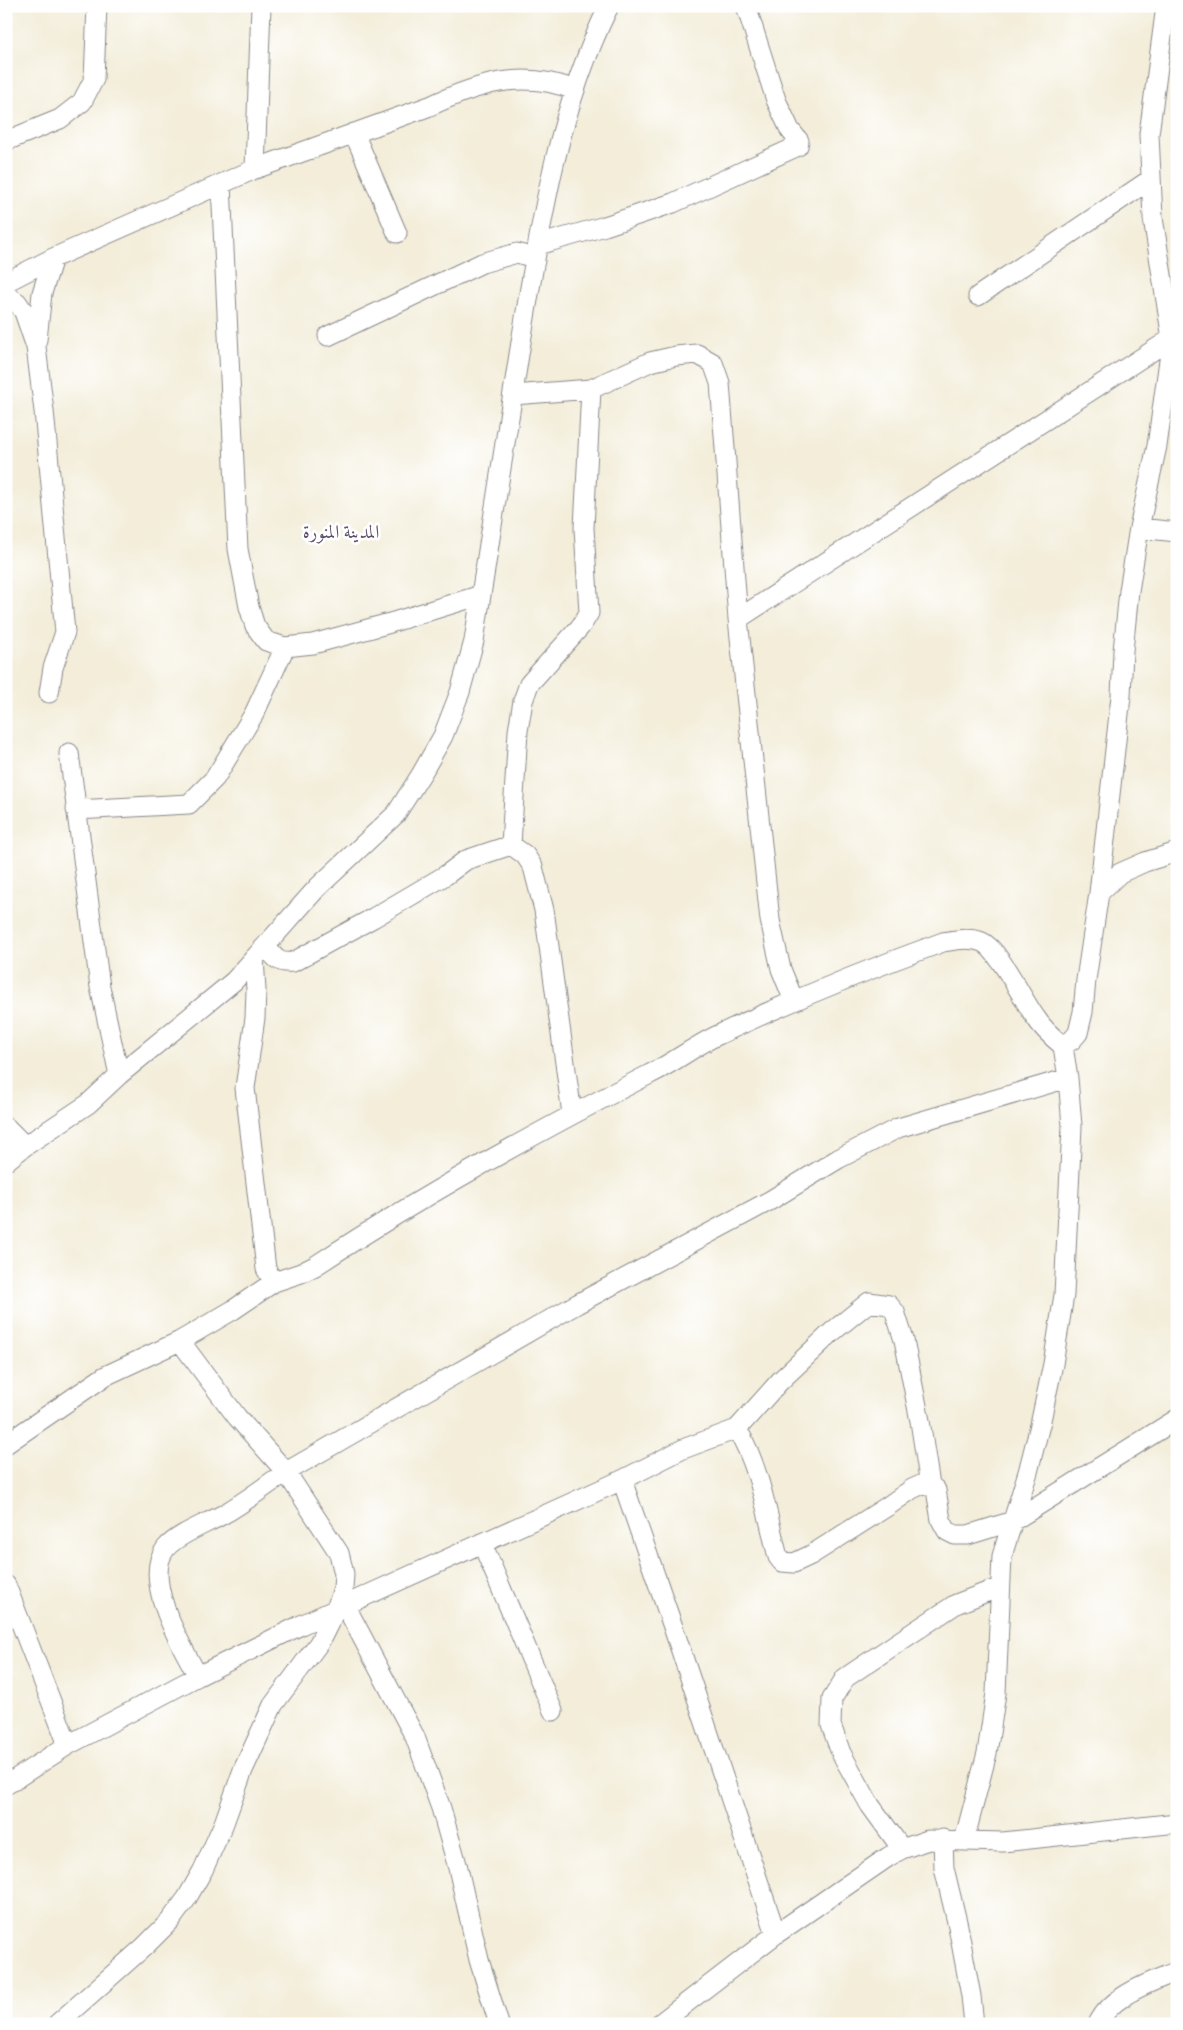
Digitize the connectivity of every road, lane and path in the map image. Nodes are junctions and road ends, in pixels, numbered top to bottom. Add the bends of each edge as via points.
1 (97, 6) edge
2 (261, 6) edge
3 (609, 6) edge
4 (746, 6) edge
5 (1166, 6) edge
6 (1168, 55) edge
7 (574, 90) junction
8 (354, 133) junction
9 (6, 141) edge
10 (255, 169) junction
11 (1151, 179) junction
12 (221, 184) junction
13 (396, 233) dead end
14 (536, 253) junction
15 (53, 258) junction
16 (6, 282) edge
17 (6, 295) edge
18 (978, 296) dead end
19 (328, 336) dead end
20 (1174, 337) edge
21 (36, 347) junction
22 (591, 389) junction
23 (513, 395) junction
24 (1139, 528) junction
25 (1177, 532) edge
26 (481, 595) junction
27 (738, 619) junction
28 (285, 647) junction
29 (49, 693) dead end
30 (70, 753) dead end
31 (76, 810) junction
32 (511, 845) junction
33 (1177, 852) edge
34 (1099, 893) junction
35 (260, 952) junction
36 (794, 1001) junction
37 (1063, 1046) junction
38 (119, 1075) junction
39 (1068, 1078) junction
40 (572, 1114) junction
41 (6, 1127) edge
42 (25, 1146) junction
43 (6, 1160) edge
44 (274, 1282) junction
45 (180, 1340) junction
46 (1177, 1419) edge
47 (738, 1429) junction
48 (6, 1444) edge
49 (286, 1472) junction
50 (622, 1480) junction
51 (930, 1485) junction
52 (1013, 1520) junction
53 (482, 1543) junction
54 (6, 1585) edge
55 (1000, 1587) junction
56 (341, 1607) junction
57 (198, 1676) junction
58 (553, 1711) dead end
59 (68, 1745) junction
60 (6, 1785) edge
61 (1177, 1822) edge
62 (943, 1839) junction
63 (964, 1841) junction
64 (902, 1849) junction
65 (776, 1934) junction
66 (1177, 1971) edge
67 (57, 2024) edge
68 (499, 2024) edge
69 (659, 2024) edge
70 (974, 2024) edge
71 (1098, 2024) edge

1 - 9 street via 94,79 82,102 60,119
2 - 10 street
3 - 7 street
4 - 14 street via 776,100 799,142 798,146 673,203
5 - 6 street
6 - 11 street via 1149,134
7 - 8 street via 546,81 520,79 486,84
7 - 14 street via 562,128
8 - 10 street
8 - 13 street
10 - 12 street
11 - 18 street
11 - 20 street via 1154,227
12 - 15 street
12 - 28 street via 238,549 255,626 266,641
14 - 19 street via 527,256 517,253 482,263
14 - 23 street
15 - 16 street
15 - 21 street via 42,293
17 - 21 street via 24,312
20 - 24 street via 1157,446
20 - 27 street
21 - 29 street via 65,632
22 - 23 street
22 - 27 street via 650,362 676,356 697,354 713,364 720,383
22 - 32 street via 584,528 589,613 582,626 528,684 522,701
23 - 26 street
24 - 25 street
24 - 34 street via 1129,591
26 - 28 street via 313,644
26 - 35 street via 474,641 460,692 443,736 422,773 396,814 318,888
27 - 36 street via 770,920 781,969
28 - 31 street via 254,714 215,778 189,804
30 - 31 street
31 - 38 street via 100,987
32 - 35 street via 466,860 446,875 293,962 283,963
32 - 40 street via 525,855 533,868 544,910
33 - 34 street via 1120,873
34 - 37 street via 1084,1012 1078,1033
35 - 38 street via 234,982
35 - 44 street via 245,1088 266,1270
36 - 37 street via 943,942 972,939 984,942 993,952 1035,1018
36 - 40 street via 714,1037 666,1066
37 - 39 street
38 - 42 street via 88,1104
39 - 49 street via 898,1128 577,1304
39 - 52 street via 1072,1126 1064,1295 1040,1425
40 - 44 street via 471,1169 315,1266
41 - 42 street
42 - 43 street
44 - 45 street
45 - 48 street via 105,1376
45 - 49 street via 237,1417
46 - 52 street
47 - 50 street via 683,1449
47 - 51 street via 756,1471 782,1562 794,1563 811,1555 912,1489
47 - 51 street via 780,1381 854,1314 869,1302 889,1305 895,1312 904,1340
49 - 56 street via 339,1553 344,1574
49 - 57 street via 224,1514 173,1541 160,1559 162,1602
50 - 53 street
50 - 65 street
51 - 52 street via 936,1490 941,1520 947,1531 955,1535 968,1535
52 - 55 street via 1002,1556
53 - 56 street
53 - 58 street
54 - 59 street
55 - 63 street via 996,1693 987,1753
55 - 64 street via 956,1604 900,1641 845,1678 832,1699 831,1725 841,1753 870,1805
56 - 57 street
56 - 67 street via 319,1644 273,1704 243,1770 224,1823 187,1898 145,1946
56 - 68 street via 415,1737 441,1808 479,1960
57 - 59 street
59 - 60 street
61 - 63 street via 1003,1842
62 - 63 street
62 - 64 street via 928,1840
62 - 70 street via 944,1868 958,1926
64 - 65 street
65 - 69 street
66 - 71 street via 1118,2000

